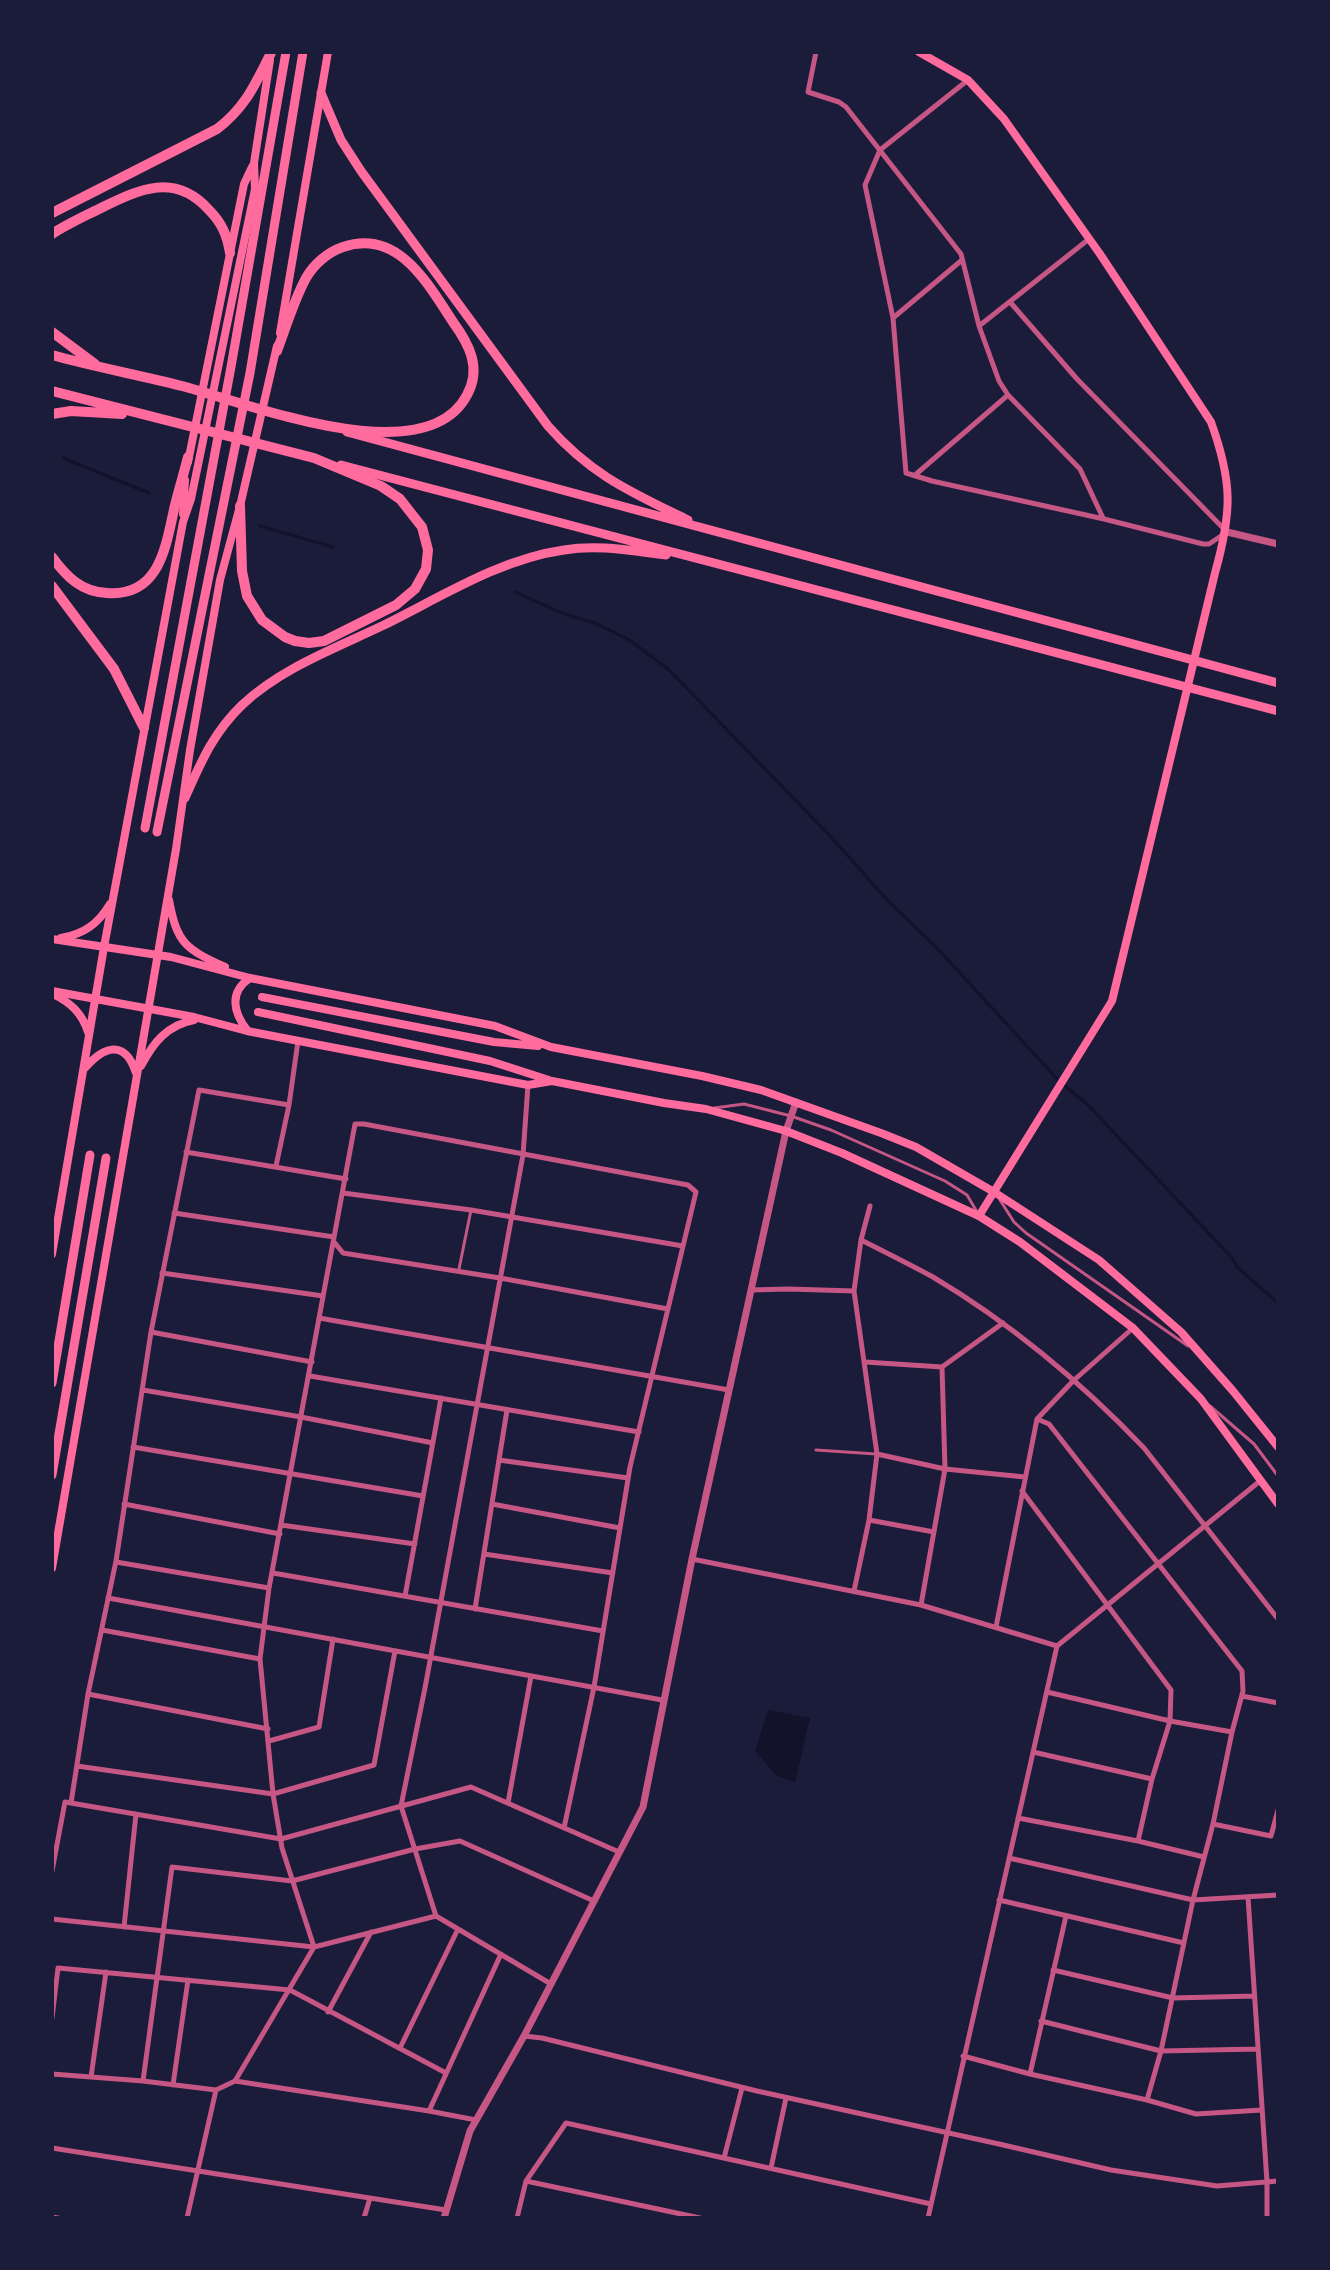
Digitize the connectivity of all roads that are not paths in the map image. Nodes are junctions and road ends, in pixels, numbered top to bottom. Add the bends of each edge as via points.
1 (271, 52) edge
2 (286, 52) edge
3 (303, 52) edge
4 (328, 52) edge
5 (816, 52) edge
6 (919, 52) edge
7 (968, 80) junction
8 (321, 93) junction
9 (880, 150) junction
10 (254, 163) junction
11 (52, 213) edge
12 (52, 234) edge
13 (1089, 238) junction
14 (230, 253) junction
15 (962, 260) junction
16 (1010, 302) junction
17 (893, 318) junction
18 (979, 326) junction
19 (52, 332) edge
20 (277, 351) junction
21 (52, 355) edge
22 (100, 368) junction
23 (52, 391) edge
24 (1008, 395) junction
25 (52, 414) edge
26 (144, 415) junction
27 (325, 426) junction
28 (188, 457) junction
29 (314, 458) junction
30 (915, 475) junction
31 (240, 506) junction
32 (1104, 519) junction
33 (183, 522) junction
34 (709, 531) junction
35 (1227, 532) junction
36 (1278, 544) edge
37 (52, 557) edge
38 (708, 561) junction
39 (52, 586) edge
40 (1278, 683) edge
41 (1278, 711) edge
42 (144, 728) junction
43 (185, 798) junction
44 (145, 828) dead end
45 (157, 832) dead end
46 (172, 871) junction
47 (114, 896) junction
48 (52, 939) edge
49 (104, 947) junction
50 (158, 955) junction
51 (250, 978) junction
52 (52, 992) edge
53 (262, 997) dead end
54 (95, 999) junction
55 (148, 1008) junction
56 (258, 1012) dead end
57 (200, 1019) junction
58 (247, 1031) junction
59 (89, 1036) junction
60 (298, 1040) junction
61 (551, 1047) junction
62 (83, 1072) junction
63 (137, 1074) junction
64 (552, 1081) junction
65 (528, 1085) junction
66 (796, 1102) junction
67 (289, 1105) junction
68 (706, 1109) junction
69 (791, 1116) junction
70 (786, 1131) junction
71 (186, 1152) junction
72 (90, 1155) dead end
73 (523, 1155) junction
74 (106, 1158) dead end
75 (276, 1166) junction
76 (346, 1179) junction
77 (994, 1192) junction
78 (343, 1193) junction
79 (870, 1206) dead end
80 (471, 1210) junction
81 (174, 1213) junction
82 (979, 1216) junction
83 (511, 1217) junction
84 (334, 1239) junction
85 (861, 1240) junction
86 (683, 1246) junction
87 (52, 1254) edge
88 (458, 1271) junction
89 (162, 1273) junction
90 (500, 1278) junction
91 (751, 1290) junction
92 (854, 1291) junction
93 (323, 1296) junction
94 (668, 1309) junction
95 (319, 1318) junction
96 (1003, 1323) junction
97 (1133, 1328) junction
98 (151, 1332) junction
99 (486, 1347) junction
100 (1201, 1355) junction
101 (312, 1362) junction
102 (865, 1362) junction
103 (942, 1367) junction
104 (310, 1376) junction
105 (653, 1376) junction
106 (1073, 1381) junction
107 (52, 1383) edge
108 (143, 1390) junction
109 (730, 1390) junction
110 (441, 1398) junction
111 (1201, 1399) junction
112 (476, 1404) junction
113 (507, 1410) junction
114 (301, 1417) junction
115 (1037, 1419) junction
116 (639, 1432) junction
117 (433, 1443) junction
118 (133, 1447) junction
119 (1278, 1447) edge
120 (816, 1450) dead end
121 (877, 1454) junction
122 (499, 1460) junction
123 (945, 1469) junction
124 (291, 1473) junction
125 (52, 1475) edge
126 (1278, 1476) edge
127 (1025, 1477) junction
128 (628, 1478) junction
129 (1260, 1481) junction
130 (1022, 1491) junction
131 (423, 1496) junction
132 (124, 1504) junction
133 (492, 1504) junction
134 (1278, 1504) edge
135 (869, 1520) junction
136 (281, 1525) junction
137 (1205, 1525) junction
138 (620, 1528) junction
139 (934, 1532) junction
140 (280, 1534) junction
141 (415, 1544) junction
142 (484, 1554) junction
143 (692, 1559) junction
144 (116, 1561) junction
145 (1159, 1563) junction
146 (52, 1568) edge
147 (273, 1573) junction
148 (613, 1573) junction
149 (269, 1588) junction
150 (854, 1591) junction
151 (405, 1596) junction
152 (108, 1598) junction
153 (440, 1602) junction
154 (921, 1605) junction
155 (1107, 1605) junction
156 (475, 1609) junction
157 (1278, 1619) edge
158 (263, 1626) junction
159 (996, 1627) junction
160 (102, 1630) junction
161 (603, 1631) junction
162 (333, 1639) junction
163 (1057, 1646) junction
164 (395, 1651) junction
165 (430, 1657) junction
166 (260, 1659) junction
167 (531, 1676) junction
168 (594, 1687) junction
169 (1047, 1692) junction
170 (88, 1694) junction
171 (1242, 1696) junction
172 (662, 1700) junction
173 (1278, 1703) edge
174 (1170, 1721) junction
175 (268, 1729) junction
176 (1232, 1732) junction
177 (269, 1741) junction
178 (1033, 1752) junction
179 (77, 1766) junction
180 (1152, 1779) junction
181 (273, 1794) junction
182 (68, 1802) junction
183 (508, 1803) junction
184 (401, 1806) junction
185 (1278, 1810) edge
186 (136, 1814) junction
187 (1018, 1818) junction
188 (1213, 1824) junction
189 (564, 1828) junction
190 (281, 1839) junction
191 (1138, 1841) junction
192 (415, 1849) junction
193 (619, 1852) junction
194 (1204, 1857) junction
195 (1009, 1858) junction
196 (52, 1871) edge
197 (292, 1881) junction
198 (1278, 1895) edge
199 (1248, 1897) junction
200 (999, 1900) junction
201 (1193, 1900) junction
202 (594, 1901) junction
203 (436, 1916) junction
204 (1066, 1916) junction
205 (52, 1919) edge
206 (124, 1927) junction
207 (458, 1929) junction
208 (163, 1931) junction
209 (371, 1931) junction
210 (1184, 1943) junction
211 (314, 1947) junction
212 (501, 1954) junction
213 (1053, 1970) junction
214 (106, 1972) junction
215 (157, 1977) junction
216 (188, 1980) junction
217 (551, 1984) junction
218 (290, 1990) junction
219 (1254, 1996) junction
220 (1173, 1998) junction
221 (328, 2012) junction
222 (52, 2018) edge
223 (1041, 2021) junction
224 (524, 2036) junction
225 (400, 2048) junction
226 (1258, 2049) junction
227 (1161, 2051) junction
228 (963, 2056) junction
229 (446, 2073) junction
230 (52, 2074) edge
231 (1030, 2074) junction
232 (91, 2077) junction
233 (143, 2081) junction
234 (235, 2081) junction
235 (173, 2085) junction
236 (742, 2088) junction
237 (216, 2090) junction
238 (786, 2098) junction
239 (1147, 2100) junction
240 (1262, 2110) junction
241 (429, 2111) junction
242 (476, 2120) junction
243 (946, 2132) junction
244 (52, 2148) edge
245 (724, 2158) junction
246 (771, 2168) junction
247 (198, 2171) junction
248 (526, 2181) junction
249 (1278, 2181) edge
250 (1267, 2182) junction
251 (370, 2198) junction
252 (931, 2204) junction
253 (445, 2214) edge
254 (52, 2217) edge
255 (691, 2217) edge
256 (58, 2218) edge
257 (187, 2218) edge
258 (364, 2218) edge
259 (517, 2218) edge
260 (700, 2218) edge
261 (928, 2218) edge
262 (1267, 2218) edge

1 - 10 main road
1 - 11 highway via 250,95 217,129
2 - 44 highway
3 - 45 highway via 250,373
4 - 8 main road
5 - 9 street via 808,92 846,107
6 - 7 main road
7 - 9 street
7 - 13 main road via 1004,119
8 - 20 main road
8 - 34 highway via 361,171 548,426 606,478
9 - 15 street
9 - 17 street via 865,185
10 - 14 main road via 244,184
10 - 33 main road via 255,189
12 - 14 highway via 134,192 172,187 212,213 227,235
13 - 16 street
13 - 35 main road via 1211,422 1223,456
14 - 28 main road
15 - 17 street
15 - 18 street
16 - 18 street
16 - 35 street via 1077,379
17 - 30 street via 906,473
18 - 24 street
19 - 22 highway
20 - 27 highway via 307,277 328,255 358,244 388,248 409,262 466,341 473,380 465,399 445,419 395,433
20 - 31 main road
21 - 22 highway
22 - 27 highway
23 - 26 highway
24 - 30 street
24 - 32 street via 1080,469
25 - 26 highway
26 - 29 highway
27 - 34 highway
28 - 33 main road
28 - 37 highway via 164,556 144,583 119,593 99,592 73,581
29 - 31 highway via 394,494 422,527 426,569 415,589 396,605 324,641 285,637 258,616 244,589
29 - 38 highway
30 - 32 street
31 - 43 main road via 220,580
32 - 35 street via 1203,544
33 - 42 main road
34 - 40 highway
35 - 36 street
35 - 77 main road via 1112,1001
38 - 41 highway
38 - 43 highway via 592,547 525,559 486,575 264,687 212,740
39 - 42 highway via 114,669
42 - 47 main road
43 - 46 main road
46 - 50 main road
46 - 51 main road via 171,910 186,945
47 - 48 main road via 92,926
47 - 49 main road
48 - 49 main road
49 - 50 main road
49 - 54 main road
50 - 51 main road
50 - 55 main road
51 - 58 main road via 239,988 234,1004
51 - 61 main road via 495,1026
52 - 54 main road
52 - 59 main road via 74,1007
53 - 61 main road via 494,1042
54 - 55 main road
54 - 59 main road
55 - 57 main road
55 - 63 main road
56 - 64 main road via 490,1061
57 - 58 main road
57 - 63 main road via 163,1034
58 - 60 main road
59 - 62 main road
60 - 65 main road
60 - 67 street
61 - 66 main road via 702,1076
62 - 63 main road via 94,1058 112,1049 126,1054
62 - 87 main road
63 - 146 main road
64 - 65 main road
64 - 68 main road
65 - 73 street
66 - 69 street
66 - 77 main road via 916,1147
67 - 71 street via 199,1090
67 - 75 street
68 - 69 lane via 744,1104
68 - 70 main road
69 - 70 street
69 - 82 lane via 945,1181 967,1195
70 - 82 main road
70 - 91 street
71 - 75 street
71 - 81 street
72 - 107 highway
73 - 76 street via 355,1124
73 - 83 street
73 - 86 street via 688,1185 696,1192
74 - 125 highway
75 - 76 street
76 - 78 street
77 - 82 main road
77 - 100 main road via 1099,1260
77 - 100 lane via 1026,1233
78 - 80 street
78 - 84 street
79 - 85 street
80 - 83 street
80 - 88 lane
81 - 84 street
81 - 89 street
82 - 97 main road
83 - 86 street
83 - 90 street
84 - 88 street via 343,1253
84 - 93 street
85 - 92 street
85 - 96 street
86 - 94 street
88 - 90 street
89 - 93 street
89 - 98 street
90 - 94 street
90 - 99 street
91 - 92 street
91 - 109 street
92 - 102 street
93 - 95 street
94 - 105 street
95 - 99 street
95 - 101 street
96 - 103 street
96 - 106 street
97 - 106 street
97 - 111 main road
98 - 101 street
98 - 108 street
99 - 105 street
99 - 112 street
100 - 119 main road
101 - 104 street
102 - 103 street
102 - 121 street
103 - 123 street
104 - 110 street
104 - 114 street
105 - 109 street
105 - 116 street
106 - 115 street
106 - 137 street via 1144,1448
108 - 114 street
108 - 118 street
109 - 143 street
110 - 112 street
110 - 117 street
111 - 126 lane via 1254,1444
111 - 129 main road
112 - 113 street
112 - 153 street
113 - 116 street
113 - 122 street
114 - 117 street
114 - 124 street
115 - 127 street
115 - 145 street via 1049,1424
116 - 128 street
117 - 131 street
118 - 124 street
118 - 132 street
120 - 121 lane
121 - 123 street
121 - 135 street
122 - 128 street
122 - 133 street
123 - 127 street
123 - 139 street
124 - 131 street
124 - 136 street
127 - 130 street
128 - 138 street
129 - 134 main road
129 - 137 street
130 - 155 street
130 - 159 street
131 - 141 street
132 - 140 street
132 - 144 street
133 - 138 street
133 - 142 street
135 - 139 street
135 - 150 street
136 - 140 street
136 - 141 street
137 - 145 street
137 - 157 street
138 - 148 street
139 - 154 street
140 - 147 street
141 - 151 street
142 - 148 street
142 - 156 street
143 - 150 street
143 - 172 street
144 - 149 street
144 - 152 street
145 - 155 street
145 - 171 street via 1242,1671
147 - 149 street
147 - 151 street
148 - 161 street
149 - 158 street
150 - 154 street
151 - 153 street
152 - 158 street
152 - 160 street
153 - 156 street
153 - 165 street
154 - 159 street
155 - 163 street
155 - 174 street via 1171,1690
156 - 161 street
158 - 162 street
158 - 166 street
159 - 163 street
160 - 166 street
160 - 170 street
161 - 168 street
162 - 164 street
162 - 177 street via 319,1727
163 - 169 street
164 - 165 street
164 - 181 street via 374,1765
165 - 167 street
165 - 184 street
166 - 175 street
167 - 168 street
167 - 183 street
168 - 172 street
168 - 189 street
169 - 174 street
169 - 178 street
170 - 175 street
170 - 179 street
171 - 173 street
171 - 176 street
172 - 193 street via 643,1807
174 - 176 street
174 - 180 street
175 - 177 street
176 - 188 street
177 - 181 street
178 - 180 street
178 - 187 street
179 - 181 street
179 - 182 street
180 - 191 street
181 - 190 street
182 - 186 street
182 - 196 street
183 - 184 street via 471,1787
183 - 189 street
184 - 190 street
184 - 192 street
185 - 188 street via 1271,1836
186 - 190 street
186 - 206 street
187 - 191 street
187 - 195 street
188 - 194 street
189 - 193 street
190 - 197 street
191 - 194 street
192 - 197 street
192 - 202 street via 460,1841
192 - 203 street
193 - 202 street
194 - 201 street
195 - 200 street
195 - 201 street
197 - 208 street via 172,1867
197 - 211 street
198 - 199 street
199 - 201 street
199 - 219 street
200 - 204 street
200 - 228 street
201 - 210 street
202 - 217 street
203 - 207 street
203 - 209 street
204 - 210 street
204 - 213 street
205 - 206 street
206 - 208 street
207 - 212 street
207 - 225 street
208 - 211 street
208 - 215 street
209 - 211 street
209 - 221 street
210 - 220 street
211 - 218 street
212 - 217 street
212 - 229 street
213 - 220 street
213 - 223 street
214 - 215 street
214 - 222 street via 58,1968
214 - 232 street
215 - 216 street
215 - 233 street
216 - 218 street
216 - 235 street
217 - 224 street
218 - 221 street
218 - 234 street
219 - 220 street
219 - 226 street
220 - 227 street
221 - 225 street
223 - 227 street
223 - 231 street
224 - 236 street
224 - 242 street
225 - 229 street
226 - 227 street
226 - 240 street
227 - 239 street
228 - 231 street
228 - 243 street
229 - 241 street
230 - 232 street
231 - 239 street
232 - 233 street
233 - 235 street
234 - 237 street
234 - 241 street
235 - 237 street
236 - 238 street
236 - 245 street
237 - 247 street
238 - 243 street
238 - 246 street
239 - 240 street via 1196,2114
240 - 250 street
241 - 242 street
242 - 253 street
243 - 250 street via 1111,2170 1217,2186
243 - 252 street
244 - 247 street
245 - 246 street
245 - 248 street via 566,2123
246 - 252 street
247 - 251 street
247 - 257 street
248 - 255 street
248 - 259 street
249 - 250 street
250 - 262 street
251 - 253 street
251 - 258 street
252 - 261 street
254 - 256 street
255 - 260 street

